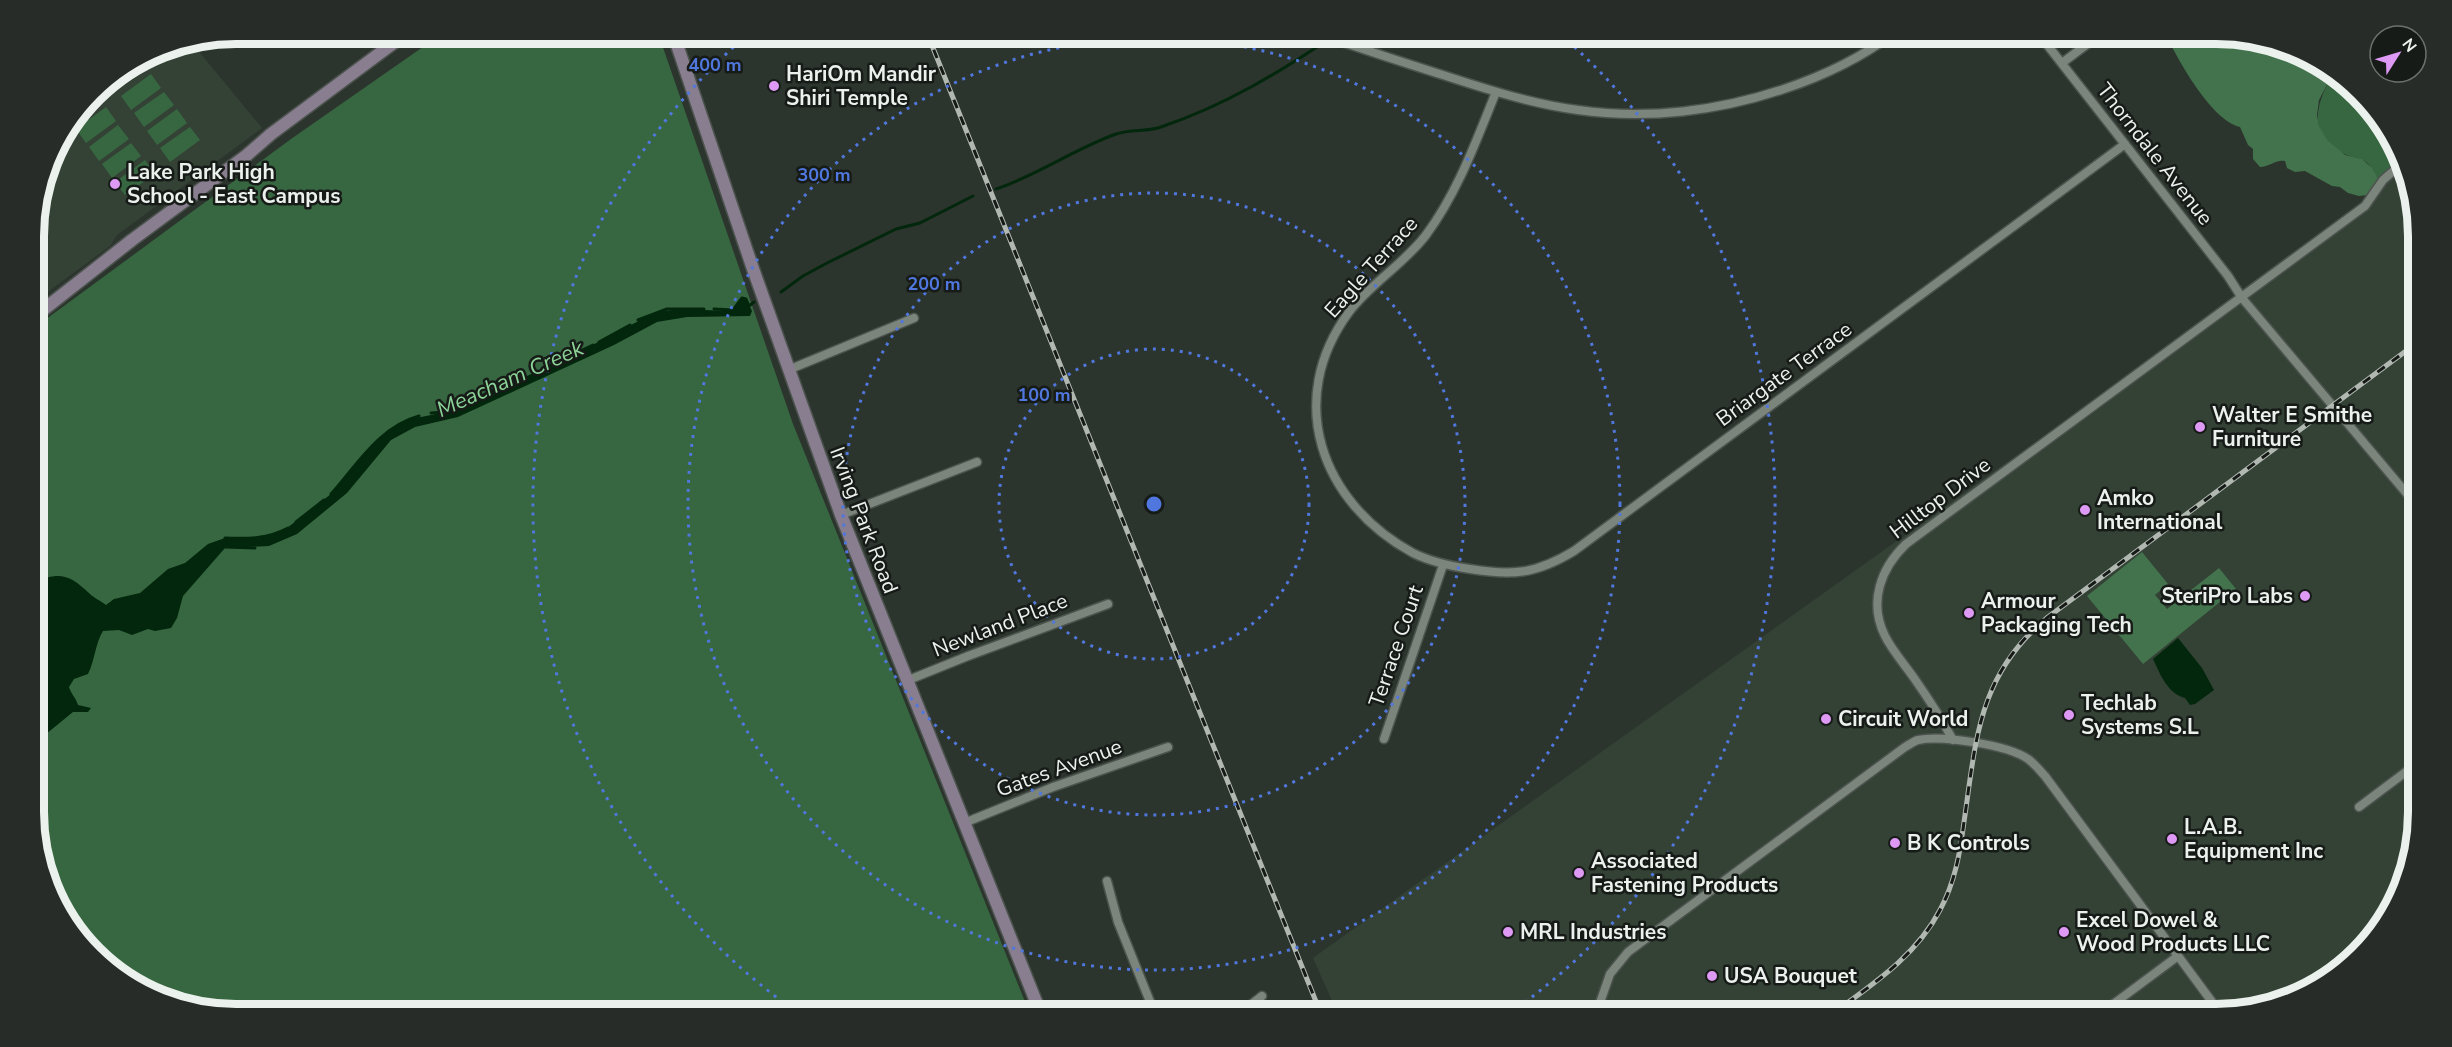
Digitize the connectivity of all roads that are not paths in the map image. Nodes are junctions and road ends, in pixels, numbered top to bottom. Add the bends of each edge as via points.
1 (392, 44) edge
2 (676, 44) edge
3 (1348, 44) edge
4 (1877, 44) edge
5 (2047, 44) edge
6 (2087, 44) edge
7 (2062, 63) junction
8 (1496, 92) junction
9 (2125, 144) junction
10 (2396, 168) edge
11 (2242, 298) junction
12 (44, 309) edge
13 (914, 318) dead end
14 (788, 370) junction
15 (977, 462) dead end
16 (2408, 495) edge
17 (841, 515) junction
18 (1443, 565) junction
19 (1108, 604) dead end
20 (906, 681) junction
21 (1384, 739) dead end
22 (1953, 740) junction
23 (1168, 747) dead end
24 (2408, 770) edge
25 (2359, 807) dead end
26 (964, 823) junction
27 (1107, 881) dead end
28 (2178, 956) junction
29 (1262, 996) dead end
30 (1599, 1003) edge
31 (2115, 1003) edge
32 (2214, 1003) edge
33 (1037, 1004) edge
34 (1151, 1004) edge
35 (1252, 1004) edge

1 - 12 main road
2 - 14 main road, Irving Park Road
3 - 8 street
4 - 8 street via 1802,83 1705,108 1656,113 1589,111
5 - 7 street, Thorndale Avenue
6 - 7 street
7 - 9 street, Thorndale Avenue
8 - 18 street, Eagle Terrace via 1441,214 1406,259 1350,311 1333,337 1316,390 1318,430 1325,459 1350,502 1371,524 1413,552
9 - 11 street, Thorndale Avenue
9 - 18 street, Briargate Terrace via 1574,551 1536,569 1503,574
10 - 11 street, Hilltop Drive via 2365,206
11 - 16 street, Thorndale Avenue
11 - 22 street, Hilltop Drive via 1892,557 1877,596 1879,621 1885,637 1939,713
13 - 14 street
14 - 17 main road, Irving Park Road
15 - 17 street
17 - 20 main road, Irving Park Road
18 - 21 street, Terrace Court
19 - 20 street, Newland Place
20 - 26 main road, Irving Park Road
22 - 28 street via 2005,749 2029,760 2045,776
22 - 30 street via 1917,740 1905,747 1629,952 1606,982
23 - 26 street, Gates Avenue
24 - 25 street
26 - 33 main road, Irving Park Road
27 - 34 street via 1118,922
28 - 31 street
28 - 32 street
29 - 35 street

